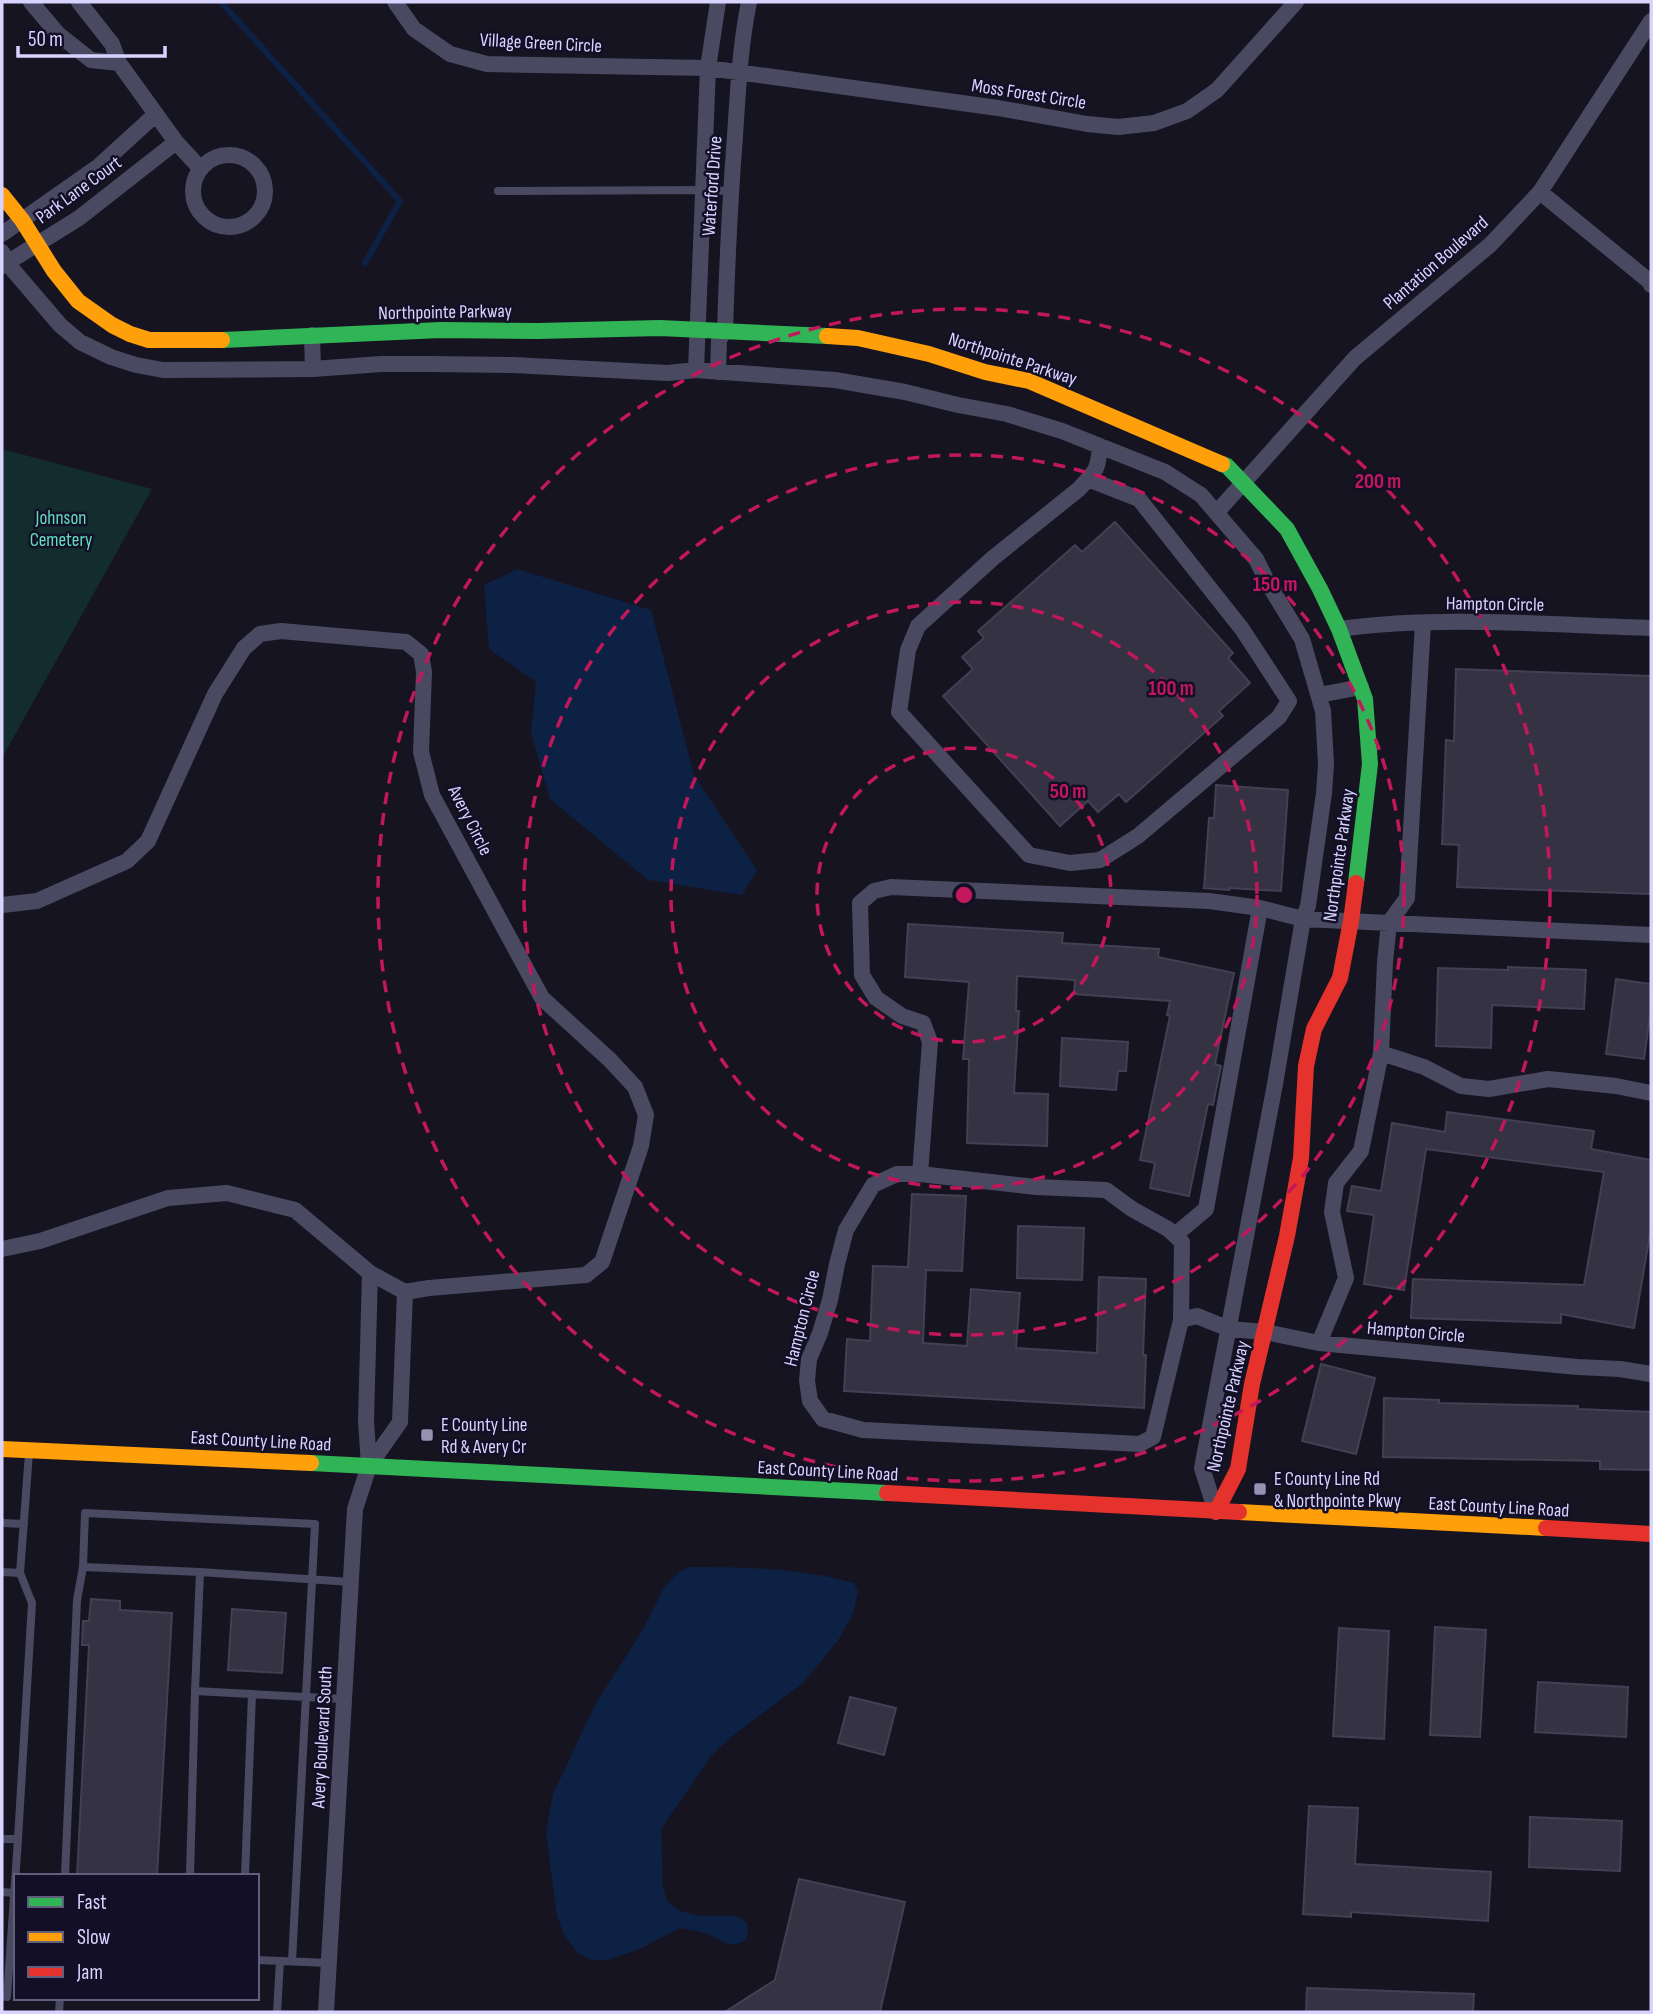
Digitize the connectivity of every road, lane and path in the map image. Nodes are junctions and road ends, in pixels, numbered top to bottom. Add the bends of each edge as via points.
1 (32, 2) edge
2 (79, 2) edge
3 (395, 2) edge
4 (718, 2) edge
5 (749, 2) edge
6 (1296, 2) edge
7 (1651, 21) edge
8 (119, 63) junction
9 (708, 68) junction
10 (739, 72) junction
11 (156, 114) junction
12 (176, 142) junction
13 (200, 168) junction
14 (703, 190) junction
15 (498, 191) dead end
16 (731, 191) junction
17 (1540, 192) junction
18 (2, 195) edge
19 (22, 220) junction
20 (2, 234) edge
21 (701, 240) junction
22 (728, 242) junction
23 (38, 244) junction
24 (4, 260) edge
25 (1651, 285) edge
26 (696, 329) junction
27 (725, 330) junction
28 (312, 335) junction
29 (313, 369) junction
30 (696, 370) junction
31 (718, 372) junction
32 (1100, 446) junction
33 (1088, 479) junction
34 (1243, 483) junction
35 (1217, 512) junction
36 (1423, 623) junction
37 (1651, 628) edge
38 (1339, 629) junction
39 (1361, 687) junction
40 (1319, 695) junction
41 (2, 905) edge
42 (1260, 908) junction
43 (1303, 919) junction
44 (1351, 921) junction
45 (1389, 923) junction
46 (1651, 935) edge
47 (1381, 1053) junction
48 (1651, 1093) edge
49 (920, 1174) junction
50 (1175, 1235) junction
51 (2, 1249) edge
52 (370, 1273) junction
53 (405, 1292) junction
54 (1181, 1320) junction
55 (1229, 1329) junction
56 (1265, 1332) junction
57 (1319, 1343) junction
58 (1651, 1374) edge
59 (2, 1449) edge
60 (29, 1450) junction
61 (369, 1466) junction
62 (1216, 1512) junction
63 (2, 1523) edge
64 (23, 1524) junction
65 (1651, 1535) edge
66 (83, 1567) junction
67 (2, 1572) edge
68 (200, 1572) junction
69 (20, 1573) junction
70 (312, 1579) junction
71 (351, 1582) junction
72 (195, 1690) junction
73 (252, 1694) junction
74 (306, 1697) junction
75 (344, 1699) junction
76 (2, 1839) edge
77 (18, 1839) junction
78 (15, 1874) edge
79 (65, 1874) edge
80 (190, 1874) edge
81 (245, 1874) edge
82 (2, 1892) edge
83 (14, 1893) edge
84 (6, 1949) edge
85 (259, 1960) edge
86 (280, 1961) junction
87 (292, 1962) junction
88 (329, 1963) junction
89 (2, 1996) edge
90 (277, 2012) edge
91 (327, 2012) edge

1 - 8 street via 58,34 91,60
2 - 8 street via 112,44
3 - 9 street, Village Green Circle via 414,29 450,54 486,64
4 - 9 street, Waterford Drive
5 - 10 street, Waterford Drive
6 - 10 street, Moss Forest Circle via 1217,90 1187,111 1154,124 1087,124
7 - 17 street, Plantation Boulevard
8 - 11 street
9 - 10 street, Moss Forest Circle
9 - 14 street, Waterford Drive
10 - 16 street, Waterford Drive
11 - 12 street
11 - 19 street, Park Lane Court via 99,166
12 - 13 street
12 - 23 street, Park Lane Court
13 - 13 street via 226,154 246,158 260,171 265,184 258,214 228,228 210,223 192,198 193,180
14 - 15 lane
14 - 16 lane
14 - 21 street, Waterford Drive
16 - 22 street, Waterford Drive
17 - 25 street
17 - 34 street, Plantation Boulevard via 1490,245 1355,358
18 - 19 street, Northpointe Parkway
19 - 20 street, Park Lane Court
19 - 23 street, Northpointe Parkway
21 - 22 street
21 - 26 street, Waterford Drive
22 - 27 street, Waterford Drive
23 - 24 street, Park Lane Court
23 - 28 street, Northpointe Parkway via 78,301 130,334 149,340 195,341
24 - 29 street, Northpointe Parkway via 60,325 111,358 163,370
26 - 27 street, Northpointe Parkway
26 - 28 street, Northpointe Parkway
26 - 30 street, Waterford Drive
27 - 31 street, Waterford Drive via 719,340
27 - 34 street, Northpointe Parkway via 858,338 1029,382 1227,466
28 - 29 street
29 - 30 street, Northpointe Parkway via 432,364 668,373
30 - 31 street, Northpointe Parkway
31 - 32 street, Northpointe Parkway via 835,380 905,392 1007,414
32 - 33 street via 1098,468
32 - 35 street, Northpointe Parkway via 1165,472 1201,495
33 - 33 street via 918,626 908,650 899,712 1029,855 1070,863 1100,860 1138,836 1279,717 1289,701 1242,629 1139,499
34 - 35 street, Plantation Boulevard
34 - 38 street, Northpointe Parkway via 1287,529
35 - 40 street, Northpointe Parkway via 1256,559 1301,639
36 - 37 street, Hampton Circle
36 - 38 street, Hampton Circle
36 - 45 street via 1407,898
38 - 39 street, Northpointe Parkway
39 - 40 street
39 - 44 street, Northpointe Parkway via 1370,764
40 - 43 street, Northpointe Parkway via 1326,764
41 - 53 street, Avery Circle via 37,901 127,861 148,841 215,694 244,648 260,634 281,631 406,642 421,654 421,752 432,795 542,998 635,1087 646,1115 641,1146 602,1262 586,1275
42 - 43 street
42 - 49 street via 1043,893 891,887 874,891 860,903 862,975 876,998 902,1016 923,1023 930,1042
42 - 50 street via 1206,1209
43 - 44 street
43 - 55 street, Northpointe Parkway
44 - 45 street
44 - 56 street, Northpointe Parkway via 1339,978 1314,1029 1306,1066 1301,1158
45 - 46 street
45 - 47 street
47 - 48 street via 1461,1086 1489,1089 1548,1079
47 - 57 street via 1361,1151 1336,1184 1332,1212 1346,1278
49 - 50 street, Hampton Circle via 1106,1190
49 - 54 street, Hampton Circle via 897,1174 873,1185 846,1230 830,1300 809,1359 810,1401 823,1419 863,1430 1140,1444 1153,1437
50 - 54 street, Hampton Circle via 1182,1242
51 - 52 street via 40,1241 168,1198 227,1193 295,1210
52 - 53 street
52 - 61 street
53 - 61 street via 400,1422
54 - 55 street, Hampton Circle via 1197,1316
55 - 56 street, Hampton Circle
55 - 62 street, Northpointe Parkway via 1202,1468
56 - 57 street, Hampton Circle
56 - 62 street, Northpointe Parkway via 1238,1469
57 - 58 street, Hampton Circle
59 - 60 street, East County Line Road
60 - 61 street, East County Line Road
60 - 64 lane
61 - 62 street, East County Line Road
61 - 71 street, Avery Boulevard South via 355,1509
62 - 65 street, East County Line Road
63 - 64 lane
64 - 69 lane
66 - 68 lane
66 - 70 lane via 85,1513 315,1524
66 - 79 lane via 77,1600
67 - 69 lane
68 - 70 lane
68 - 72 lane
69 - 77 lane via 32,1603
70 - 71 lane
70 - 74 lane
71 - 75 street, Avery Boulevard South
72 - 73 lane
72 - 80 lane
73 - 74 lane
73 - 81 lane
74 - 75 lane
74 - 87 lane
75 - 88 street, Avery Boulevard South
76 - 77 lane
77 - 78 lane
82 - 83 lane
83 - 84 lane
84 - 89 lane via 7,1997
85 - 86 lane
86 - 87 lane
86 - 90 lane
87 - 88 lane
88 - 91 street, Avery Boulevard South

